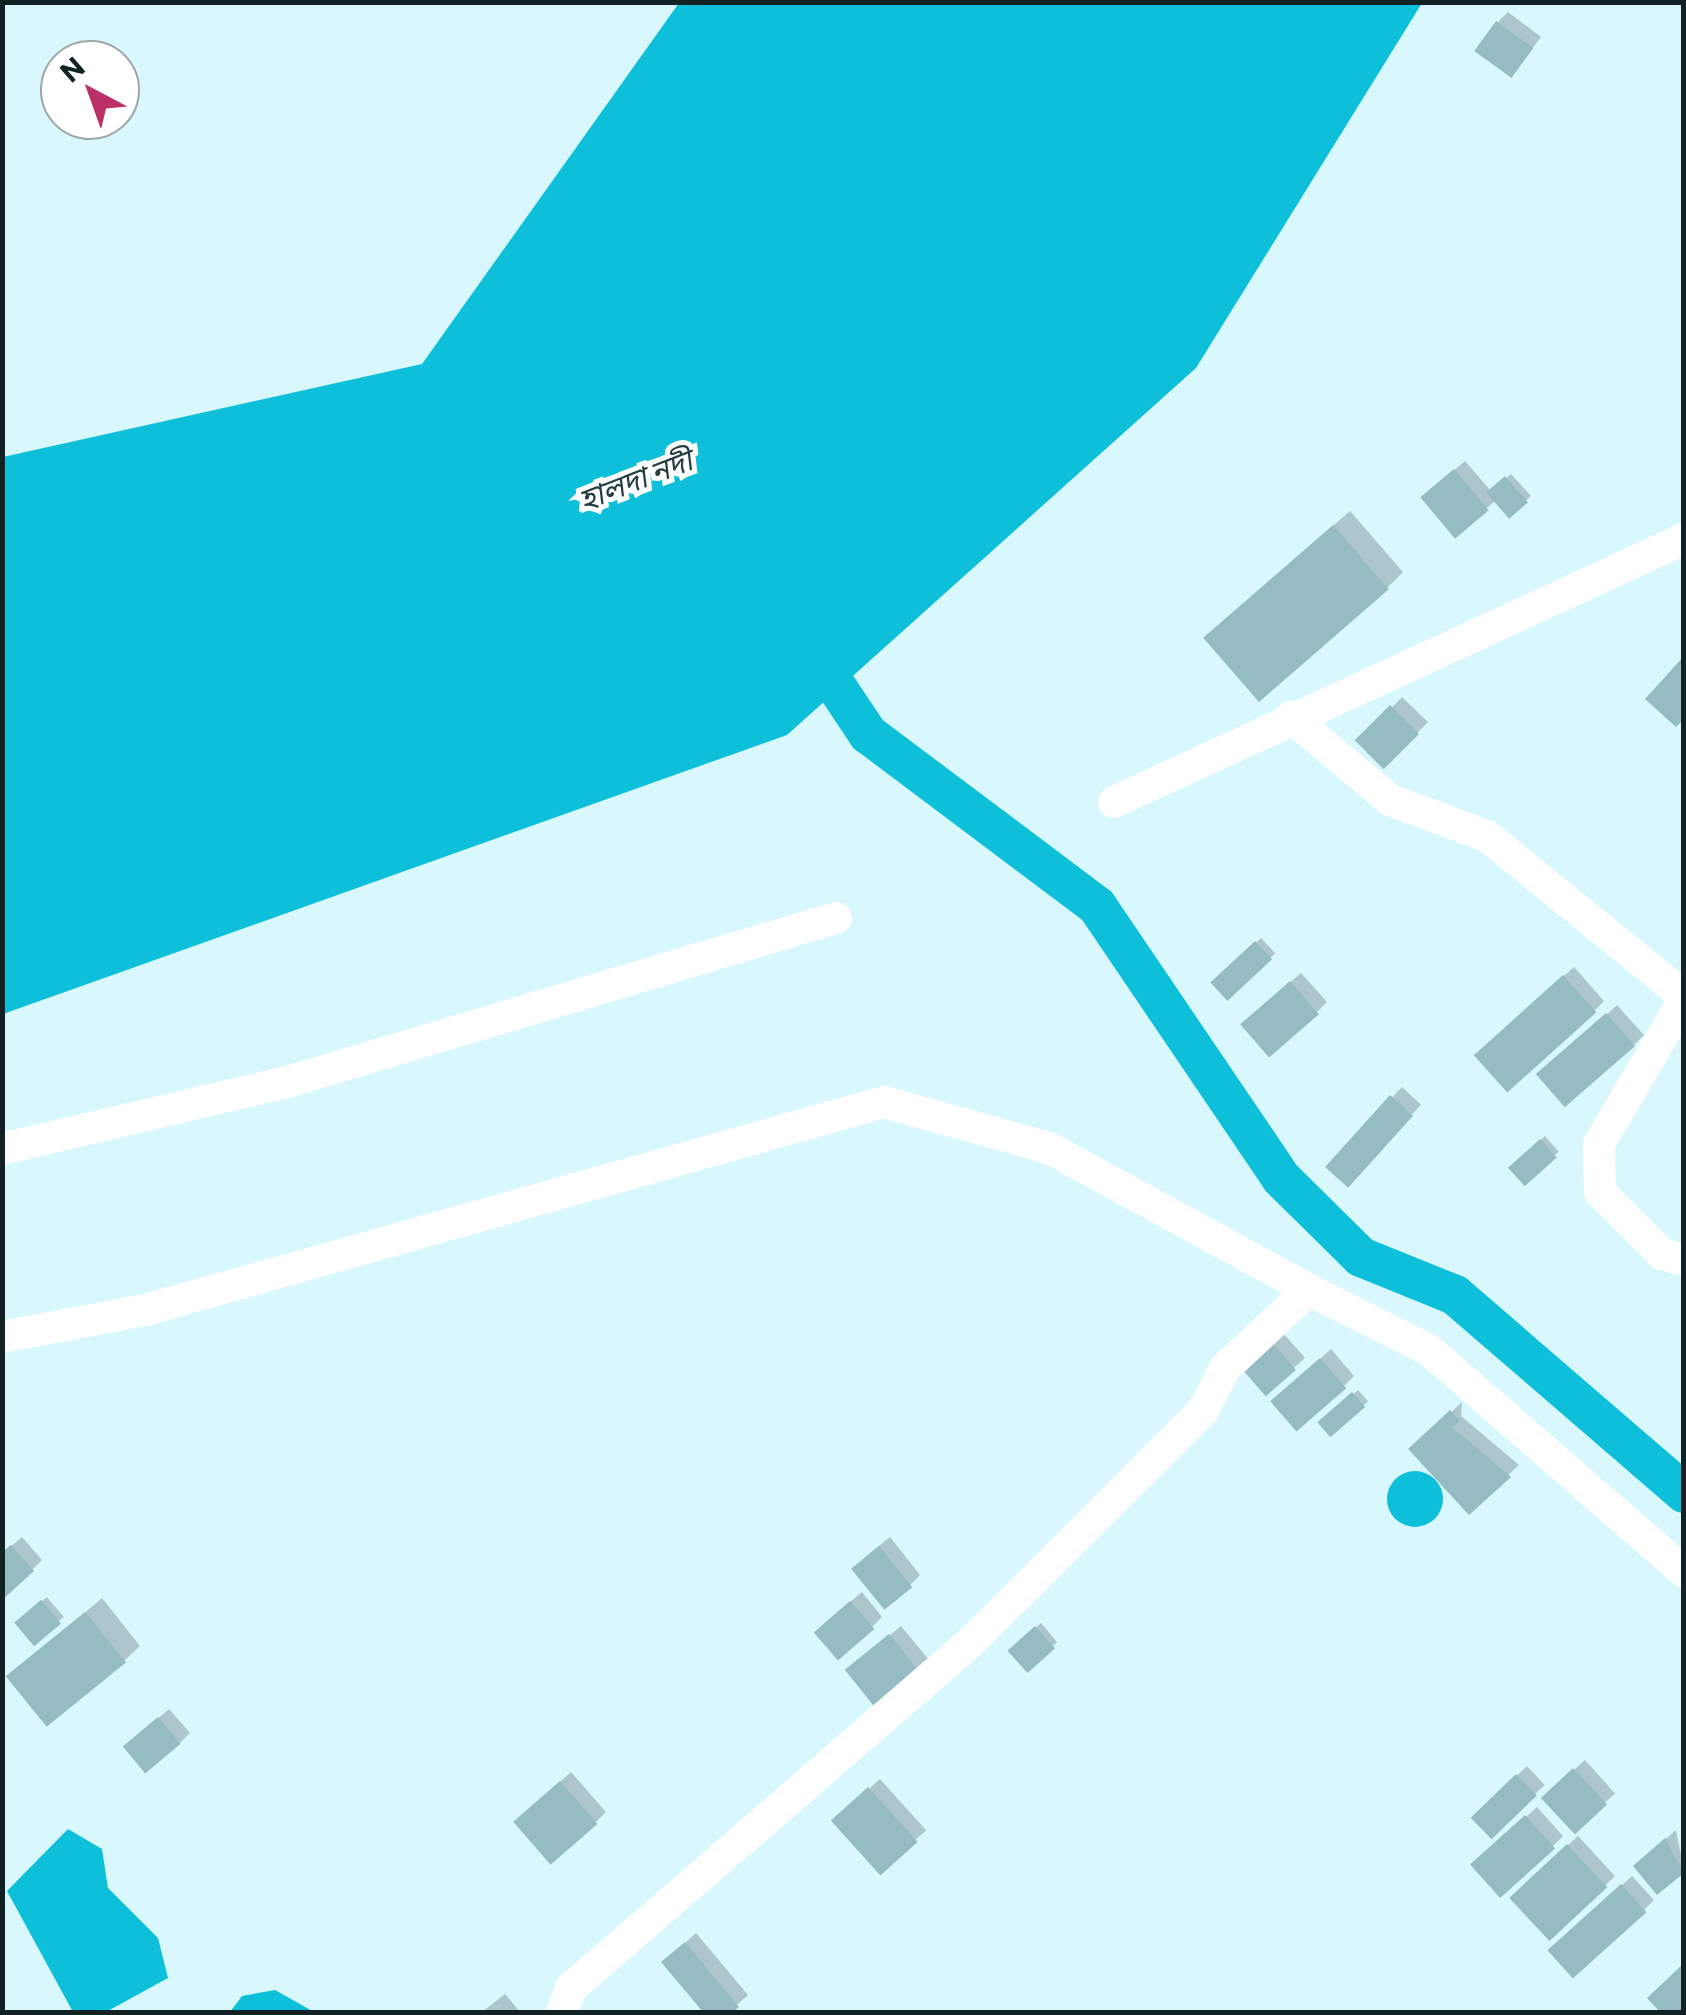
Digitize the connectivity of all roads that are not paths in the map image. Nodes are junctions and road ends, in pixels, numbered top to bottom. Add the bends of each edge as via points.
1 (1684, 539) edge
2 (1291, 717) junction
3 (1114, 802) dead end
4 (836, 918) dead end
5 (1684, 998) edge
6 (2, 1150) edge
7 (1684, 1260) edge
8 (1309, 1290) junction
9 (2, 1336) edge
10 (1684, 1572) edge
11 (562, 2012) edge

1 - 2 street
2 - 3 street
2 - 5 street via 1390,800 1487,836
4 - 6 street via 287,1082
5 - 7 street via 1599,1144 1600,1192 1662,1254
8 - 9 street via 1049,1148 884,1102 145,1310
8 - 10 street via 1429,1350
8 - 11 street via 1224,1368 1203,1411 971,1642 571,1988

